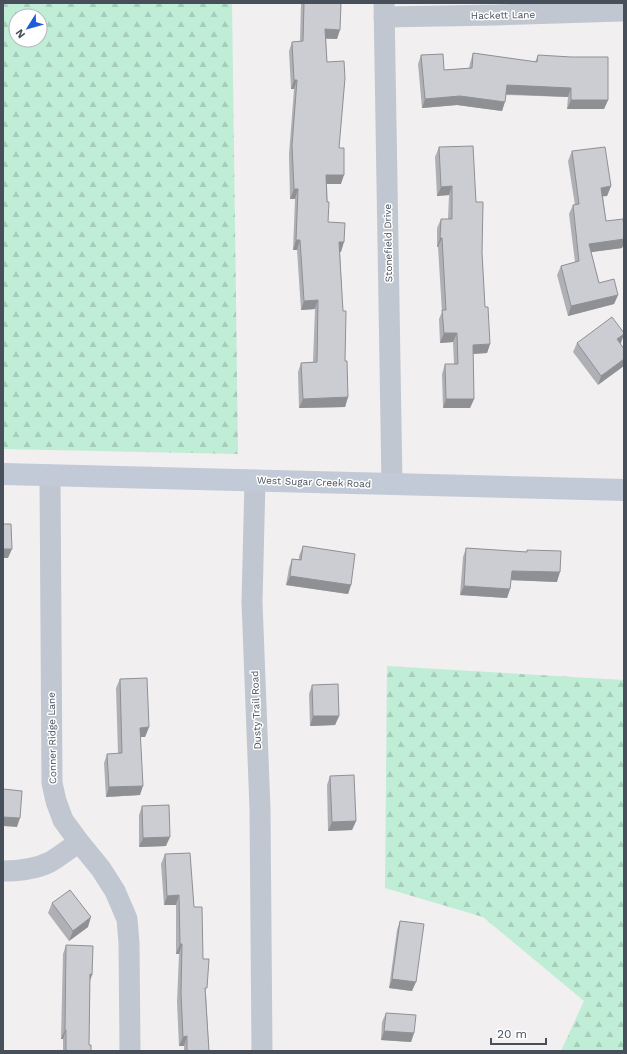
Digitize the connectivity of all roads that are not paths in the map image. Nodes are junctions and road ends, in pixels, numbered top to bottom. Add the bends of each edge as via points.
1 (384, 10) edge
2 (622, 11) edge
3 (3, 474) edge
4 (50, 475) junction
5 (255, 480) junction
6 (392, 484) junction
7 (624, 490) edge
8 (78, 842) junction
9 (3, 871) edge
10 (130, 1051) edge
11 (262, 1051) edge

1 - 2 street, Hackett Lane via 496,15
1 - 6 street, Stonefield Drive
3 - 4 main road, West Sugar Creek Road
4 - 5 main road, West Sugar Creek Road
4 - 8 street, Conner Ridge Lane via 52,783 63,820
5 - 6 main road, West Sugar Creek Road
5 - 11 street, Dusty Trail Road via 252,602 260,809
6 - 7 main road, West Sugar Creek Road
8 - 9 street via 49,862 34,867
8 - 10 street, Conner Ridge Lane via 101,869 115,891 127,919

